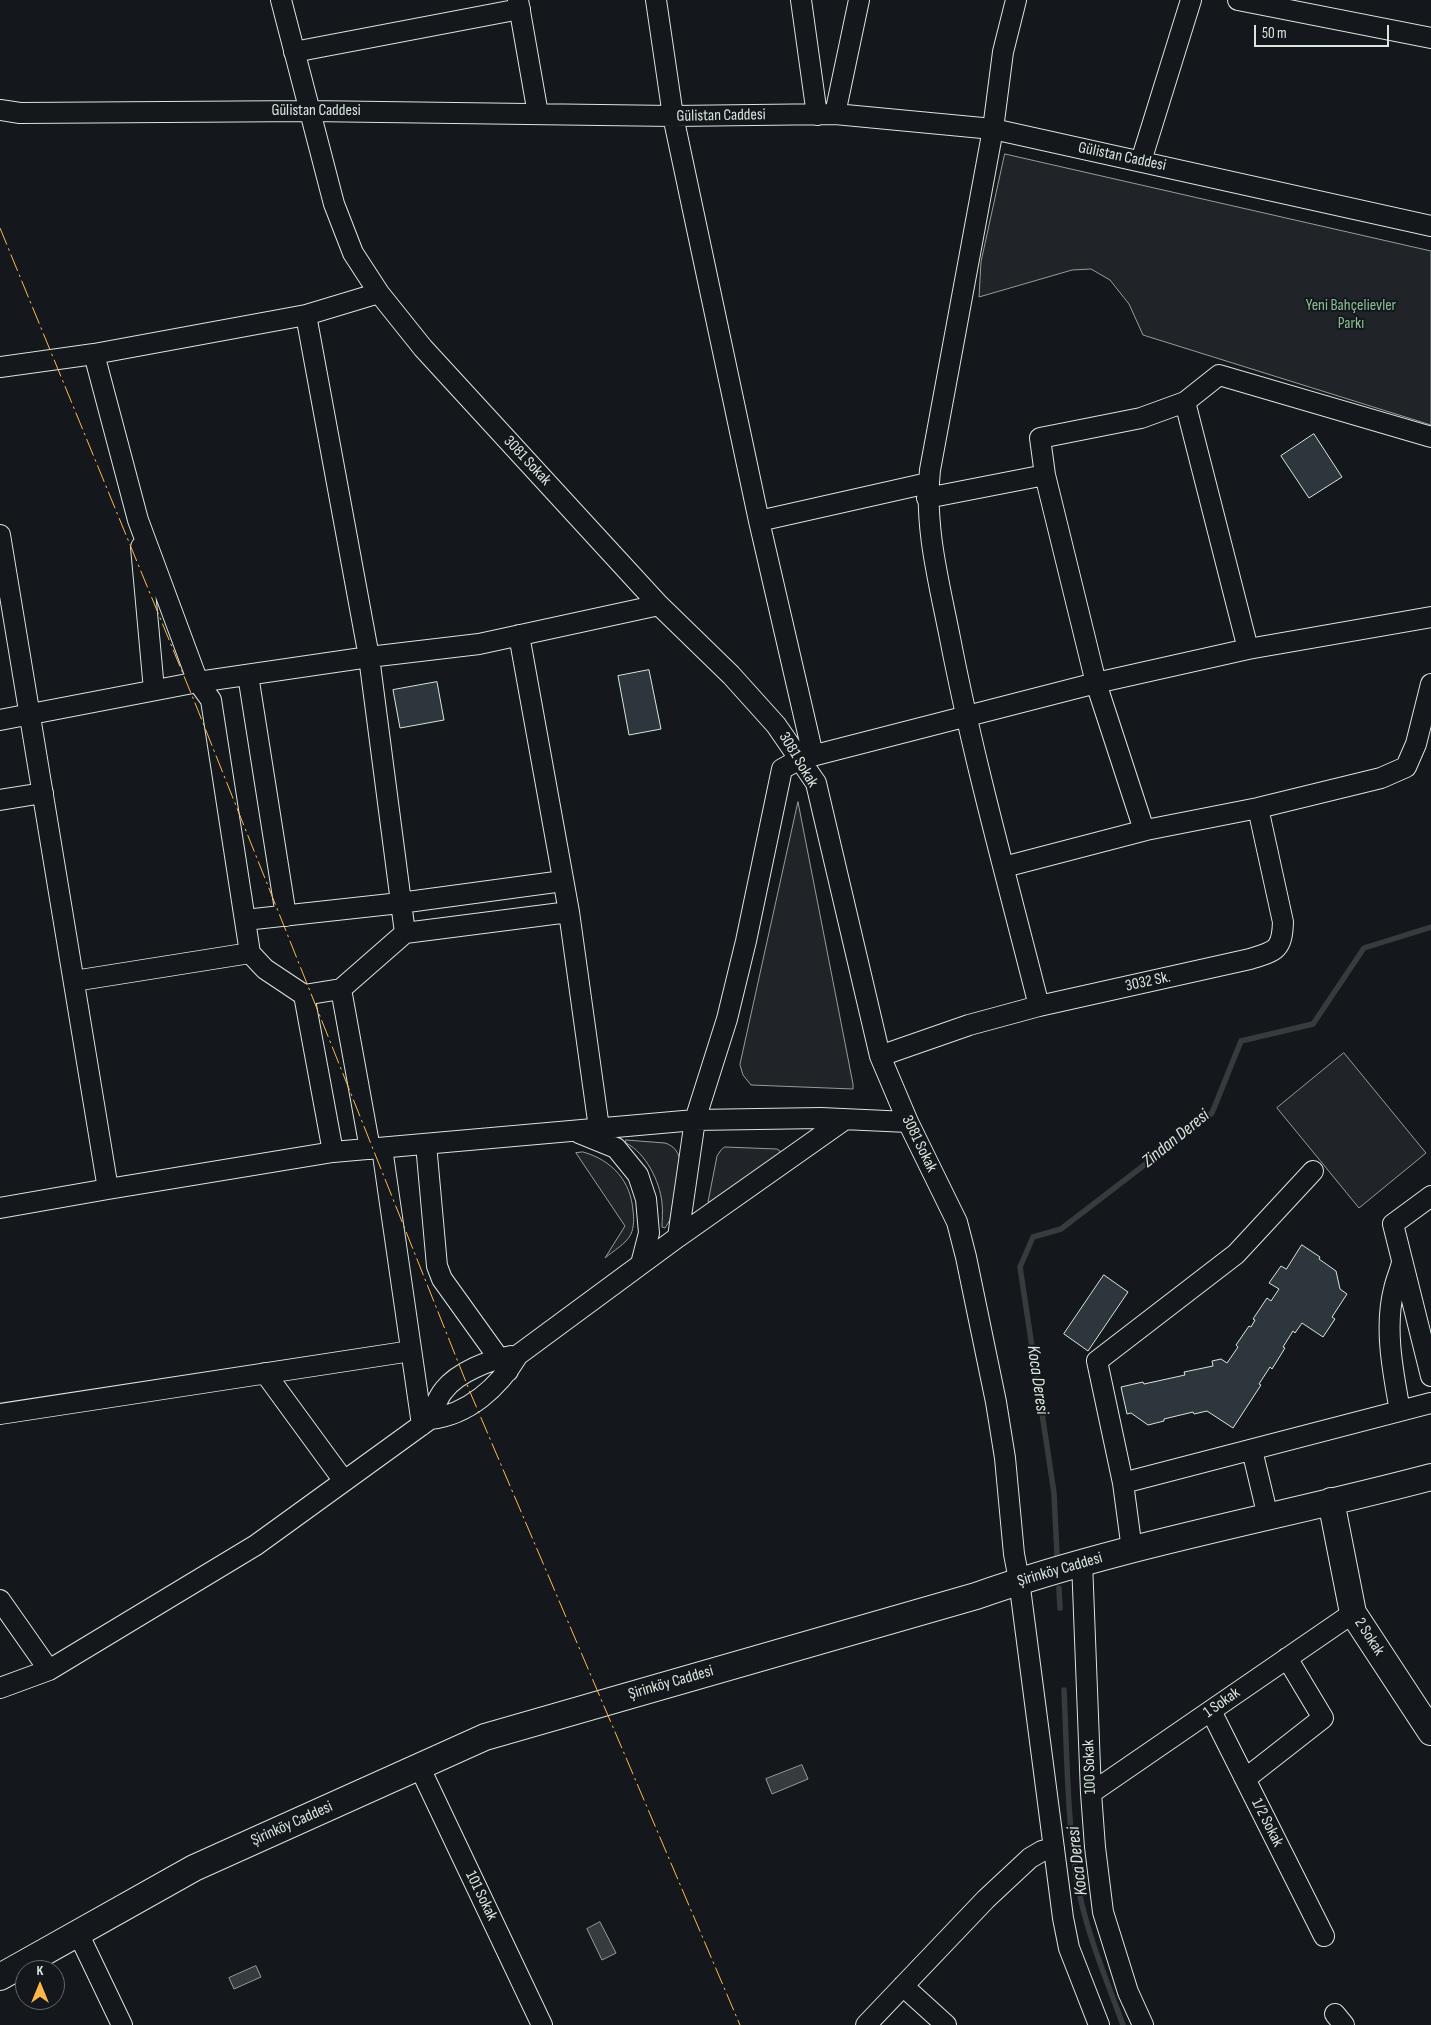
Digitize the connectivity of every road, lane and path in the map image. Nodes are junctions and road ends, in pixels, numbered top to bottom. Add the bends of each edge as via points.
1 (281, 0) edge
2 (656, 0) edge
3 (801, 0) edge
4 (859, 0) edge
5 (1016, 0) edge
6 (1191, 0) edge
7 (1238, 0) edge
8 (519, 4) edge
9 (1431, 38) edge
10 (294, 52) junction
11 (0, 110) edge
12 (309, 111) junction
13 (538, 114) junction
14 (826, 115) junction
15 (673, 116) junction
16 (993, 129) junction
17 (1141, 161) junction
18 (1431, 226) edge
19 (379, 293) junction
20 (306, 315) junction
21 (94, 354) junction
22 (0, 367) edge
23 (1185, 402) junction
24 (1431, 437) edge
25 (1045, 475) junction
26 (928, 490) junction
27 (138, 520) junction
28 (759, 521) junction
29 (1, 544) edge
30 (660, 605) junction
31 (1431, 617) edge
32 (520, 635) junction
33 (1248, 649) junction
34 (369, 657) junction
35 (248, 674) junction
36 (198, 682) junction
37 (1096, 683) junction
38 (1431, 684) edge
39 (154, 690) junction
40 (30, 715) junction
41 (966, 717) junction
42 (0, 720) edge
43 (807, 757) junction
44 (43, 792) junction
45 (0, 800) edge
46 (1258, 808) junction
47 (1146, 830) junction
48 (1004, 868) junction
49 (563, 881) junction
50 (400, 903) junction
51 (569, 912) junction
52 (286, 916) junction
53 (245, 920) junction
54 (404, 933) junction
55 (250, 953) junction
56 (74, 981) junction
57 (341, 989) junction
58 (304, 995) junction
59 (1039, 1006) junction
60 (880, 1056) junction
61 (695, 1120) junction
62 (844, 1120) junction
63 (908, 1122) junction
64 (600, 1128) junction
65 (572, 1131) junction
66 (426, 1144) junction
67 (376, 1148) junction
68 (333, 1152) junction
69 (1313, 1171) dead end
70 (108, 1189) junction
71 (1431, 1196) edge
72 (0, 1208) edge
73 (678, 1237) junction
74 (1402, 1263) junction
75 (641, 1264) junction
76 (411, 1351) junction
77 (509, 1361) junction
78 (264, 1373) junction
79 (1431, 1376) edge
80 (1431, 1403) edge
81 (1400, 1411) junction
82 (0, 1414) edge
83 (426, 1421) junction
84 (1252, 1450) junction
85 (1431, 1477) edge
86 (344, 1481) junction
87 (1123, 1483) junction
88 (1431, 1486) edge
89 (1380, 1490) junction
90 (1331, 1501) junction
91 (1268, 1517) junction
92 (1132, 1550) junction
93 (1082, 1562) junction
94 (1019, 1580) junction
95 (0, 1600) edge
96 (1354, 1613) junction
97 (1287, 1658) junction
98 (49, 1670) junction
99 (0, 1688) edge
100 (1211, 1711) junction
101 (1431, 1732) edge
102 (419, 1766) junction
103 (1245, 1779) junction
104 (1091, 1793) junction
105 (1054, 1848) junction
106 (78, 1934) junction
107 (1324, 1936) dead end
108 (0, 1977) edge
109 (903, 1986) junction
110 (122, 2025) edge
111 (542, 2025) edge
112 (866, 2025) edge
113 (946, 2025) edge
114 (1098, 2025) edge
115 (1143, 2025) edge

1 - 10 street, 3081 Sokak
2 - 15 street
3 - 14 street
4 - 14 street
5 - 16 street via 1003,52
6 - 17 street
7 - 9 street
8 - 10 street
8 - 13 street
10 - 12 street, 3081 Sokak
11 - 12 street, Gülistan Caddesi via 20,113
12 - 13 street, Gülistan Caddesi
12 - 19 street, 3081 Sokak via 337,212 353,253
13 - 15 street, Gülistan Caddesi
14 - 15 street, Gülistan Caddesi
14 - 16 street, Gülistan Caddesi
15 - 28 street
16 - 17 street, Gülistan Caddesi
16 - 26 street
17 - 18 street, Gülistan Caddesi
19 - 20 street
19 - 30 street, 3081 Sokak via 423,348
20 - 21 street
20 - 34 street
21 - 22 street
21 - 27 street
23 - 24 street via 1219,375
23 - 25 street via 1141,418 1040,438
23 - 33 street
25 - 26 street
25 - 37 street
26 - 28 street
26 - 41 street via 931,542
27 - 36 street
27 - 39 street
28 - 43 street
29 - 40 street
30 - 32 street
30 - 43 street, 3081 Sokak
31 - 33 street
32 - 34 street via 479,644
32 - 49 street
33 - 37 street
34 - 35 street
34 - 50 street
35 - 36 street
35 - 52 street
36 - 39 street
36 - 53 street via 211,700
37 - 41 street
37 - 47 street via 1142,827
38 - 46 street via 1416,744 1406,767 1381,778
39 - 40 street
40 - 42 street
40 - 44 street
41 - 43 street
41 - 48 street
43 - 60 street, 3081 Sokak via 816,783
43 - 61 street via 782,769 746,941
44 - 45 street
44 - 56 street
46 - 47 street
46 - 59 street, 3032 Sk. via 1283,922 1282,940 1272,952
47 - 48 street
48 - 59 street
49 - 50 street
49 - 51 street
50 - 52 street
50 - 54 street
51 - 54 street
51 - 64 street
52 - 53 street
53 - 55 street
54 - 57 street
55 - 56 street
55 - 58 street via 265,969
56 - 70 street
57 - 58 street
57 - 67 street
58 - 68 street
59 - 60 street, 3032 Sk. via 969,1025
60 - 63 street, 3081 Sokak
61 - 62 street
61 - 64 street
61 - 73 street
62 - 63 street
62 - 73 street
63 - 94 street, 3081 Sokak via 957,1222 966,1257 996,1402
64 - 65 street
65 - 66 street
65 - 75 street via 616,1148 638,1175 646,1199 649,1232
66 - 67 street
66 - 77 street via 437,1266 442,1279
67 - 68 street
67 - 76 street
68 - 70 street
69 - 87 street via 1236,1254 1097,1361
70 - 72 street
71 - 74 street via 1393,1224
73 - 75 street
74 - 79 street
74 - 81 street via 1393,1289 1390,1317 1393,1370
75 - 77 street
76 - 78 street
76 - 83 street
77 - 83 street via 495,1386 464,1409
77 - 83 street via 482,1364 445,1388
78 - 82 street
78 - 86 street
80 - 81 street
81 - 84 street
83 - 86 street
84 - 87 street
84 - 91 street
85 - 89 main road, Şirinköy Caddesi
86 - 98 street via 256,1545
87 - 92 street
88 - 89 main road, Şirinköy Caddesi
89 - 90 main road, Şirinköy Caddesi
90 - 91 main road, Şirinköy Caddesi
90 - 96 main road, 2 Sokak
91 - 92 main road, Şirinköy Caddesi
92 - 93 main road, Şirinköy Caddesi
93 - 94 main road, Şirinköy Caddesi
93 - 104 street, 100 Sokak
94 - 102 main road, Şirinköy Caddesi via 485,1737
94 - 105 street
95 - 98 street
96 - 97 street, 1 Sokak
96 - 101 main road, 2 Sokak
97 - 100 street, 1 Sokak
97 - 103 street via 1323,1718
98 - 99 street
100 - 103 street, 1/2 Sokak
100 - 104 street, 1 Sokak
102 - 106 main road, Şirinköy Caddesi via 194,1868
102 - 111 street, 101 Sokak
103 - 107 street, 1/2 Sokak
104 - 115 street, 100 Sokak via 1103,1912 1128,1992
105 - 109 street via 1030,1858
105 - 114 street via 1069,1948
106 - 108 main road, Şirinköy Caddesi
106 - 110 street
109 - 112 street
109 - 113 street

